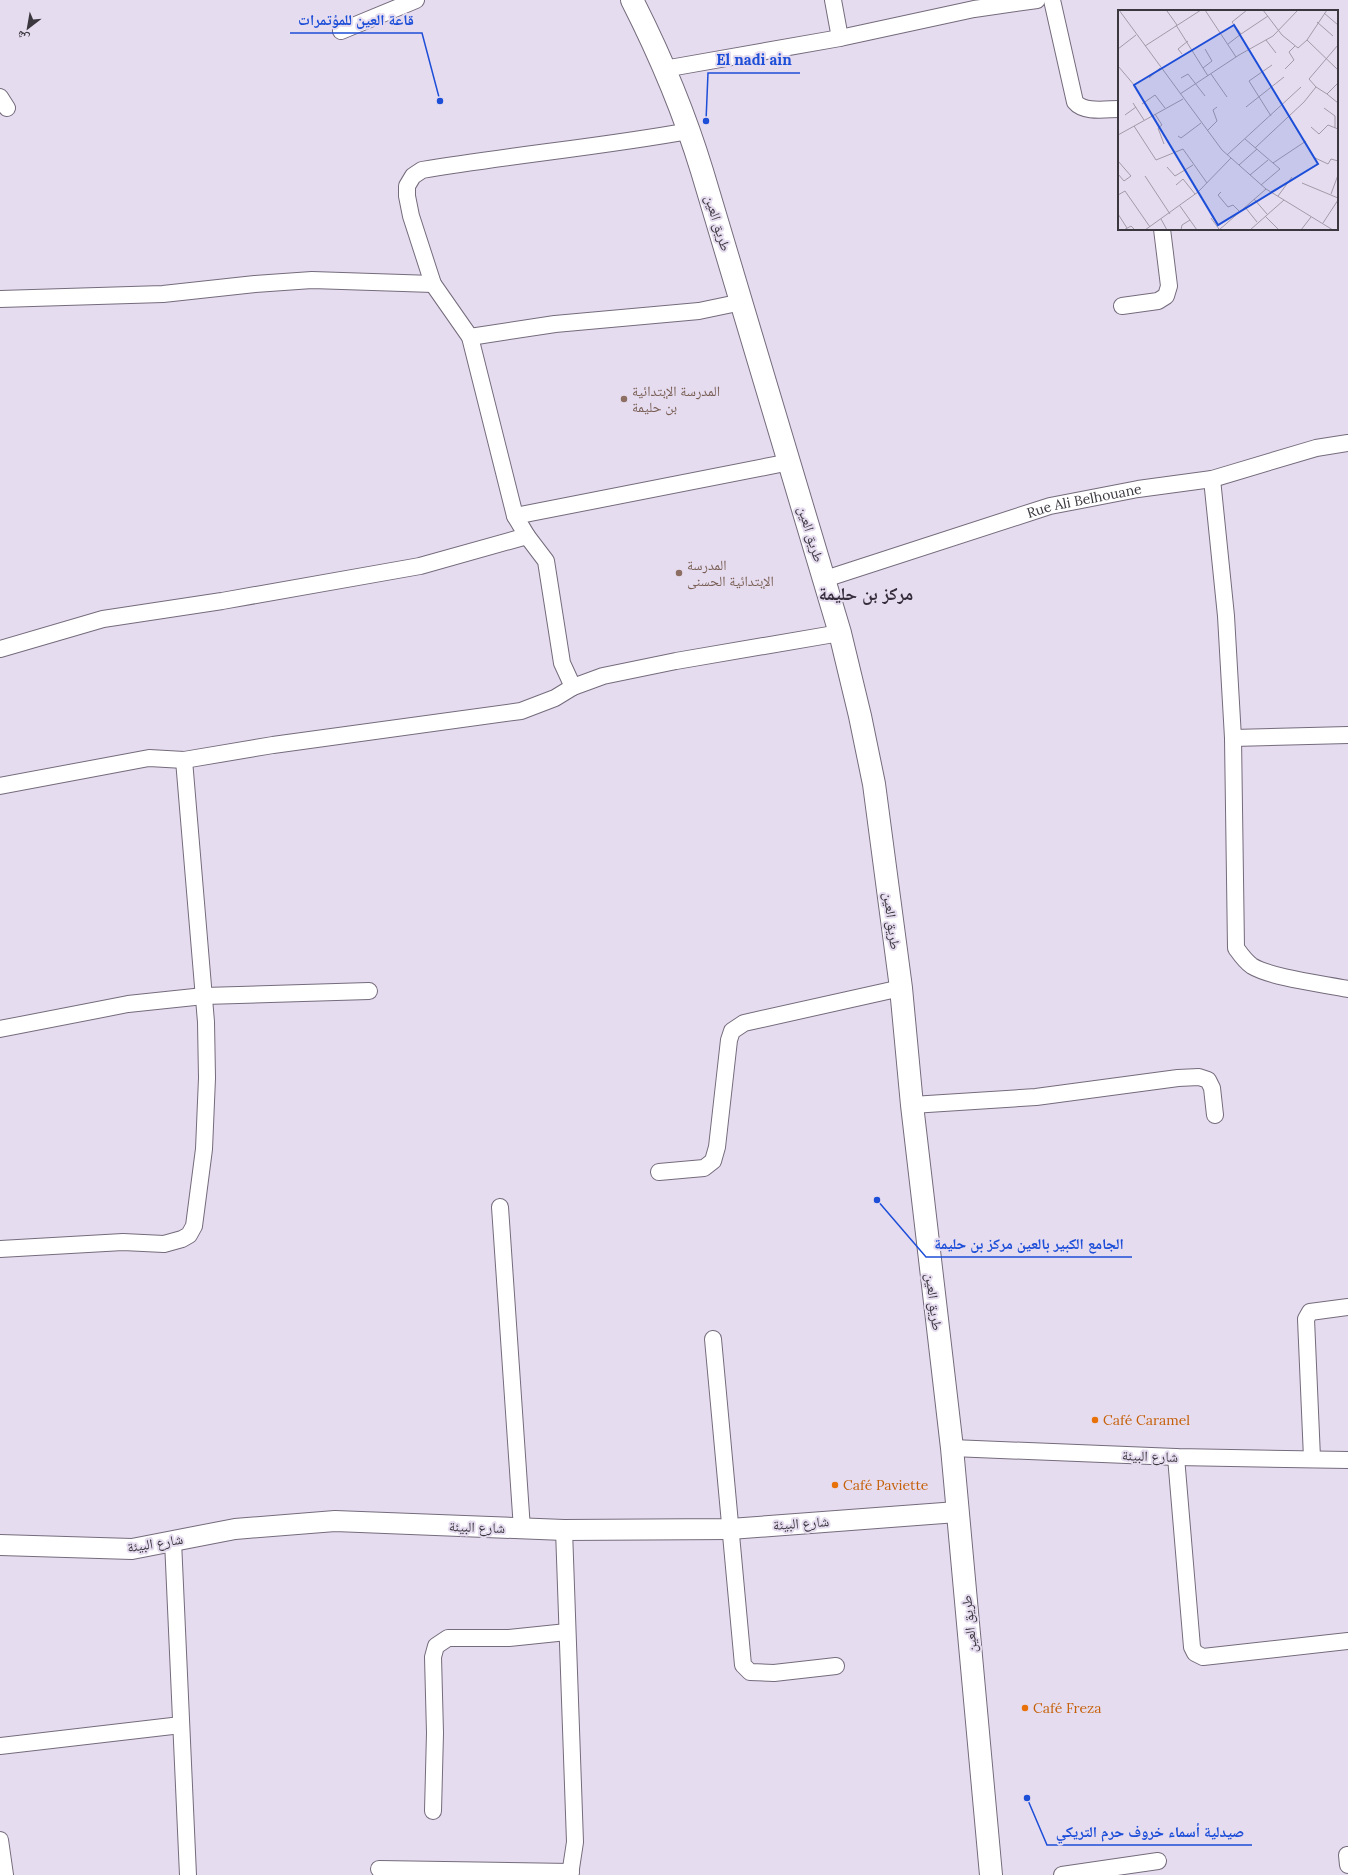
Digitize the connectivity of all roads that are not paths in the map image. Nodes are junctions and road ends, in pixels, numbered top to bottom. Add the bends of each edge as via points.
1 (416, 0) edge
2 (632, 0) edge
3 (832, 0) edge
4 (1037, 0) edge
5 (1052, 0) edge
6 (973, 5) edge
7 (341, 31) dead end
8 (840, 38) junction
9 (664, 68) junction
10 (1118, 109) edge
11 (690, 131) junction
12 (1162, 230) edge
13 (433, 284) junction
14 (0, 299) edge
15 (742, 302) junction
16 (1122, 306) dead end
17 (470, 337) junction
18 (1348, 443) edge
19 (790, 462) junction
20 (1212, 479) junction
21 (515, 516) junction
22 (526, 536) junction
23 (825, 579) junction
24 (840, 633) junction
25 (0, 649) edge
26 (573, 687) junction
27 (1348, 735) edge
28 (1233, 738) junction
29 (184, 760) junction
30 (0, 786) edge
31 (901, 988) junction
32 (1348, 988) edge
33 (369, 991) dead end
34 (204, 996) junction
35 (0, 1029) edge
36 (912, 1105) junction
37 (1215, 1115) dead end
38 (659, 1172) dead end
39 (500, 1207) dead end
40 (0, 1249) edge
41 (1348, 1308) edge
42 (713, 1339) dead end
43 (952, 1448) junction
44 (1176, 1457) junction
45 (1312, 1458) junction
46 (1348, 1460) edge
47 (957, 1512) junction
48 (522, 1529) junction
49 (730, 1529) junction
50 (564, 1530) junction
51 (174, 1541) junction
52 (0, 1545) edge
53 (568, 1632) junction
54 (1348, 1641) edge
55 (836, 1666) dead end
56 (181, 1725) junction
57 (0, 1746) edge
58 (433, 1811) dead end
59 (0, 1840) edge
60 (1158, 1861) dead end
61 (380, 1869) dead end
62 (571, 1873) edge
63 (5, 1875) edge
64 (188, 1875) edge
65 (991, 1875) edge
66 (1062, 1875) edge

1 - 7 street
2 - 9 main road, طريق العين
3 - 8 street
4 - 6 street
5 - 10 street via 1075,102 1087,109
6 - 8 street
8 - 9 street
9 - 11 main road, طريق العين
11 - 13 street via 422,170 413,176 406,196
11 - 15 main road, طريق العين
12 - 16 street via 1169,286 1166,296 1158,301
13 - 14 street via 312,280 163,294
13 - 17 street
15 - 17 street via 699,312 555,324
15 - 19 main road, طريق العين
17 - 21 street
18 - 20 street, Rue Ali Belhouane via 1316,448
19 - 21 street
19 - 23 main road, طريق العين
20 - 23 street, Rue Ali Belhouane via 1138,489 1050,506
20 - 28 street via 1226,616
21 - 22 street
22 - 25 street via 420,566 222,602 103,619
22 - 26 street via 546,561 562,663
23 - 24 main road, طريق العين
24 - 26 street via 676,661 603,676
24 - 31 main road, طريق العين via 874,784
26 - 29 street via 555,698 521,711 280,744
27 - 28 street
28 - 32 street via 1236,948 1243,958 1259,968 1311,982
29 - 30 street via 149,758
29 - 34 street
31 - 36 main road, طريق العين
31 - 38 street via 737,1026 732,1031 727,1050 717,1147 713,1161 704,1168
33 - 34 street
34 - 35 street via 128,1004
34 - 40 street via 206,1127 194,1226 188,1235 164,1244 123,1242
36 - 37 street via 1036,1098 1178,1078 1199,1078 1208,1080 1212,1088
36 - 43 main road, طريق العين
39 - 48 street
41 - 45 street via 1310,1312 1306,1319
42 - 49 street
43 - 44 street, شارع البيئة
43 - 47 main road, طريق العين
44 - 45 street, شارع البيئة
44 - 54 street via 1192,1647 1195,1653 1203,1657
45 - 46 street, شارع البيئة
47 - 49 street, شارع البيئة
47 - 65 main road, طريق العين
48 - 50 street, شارع البيئة
48 - 51 street, شارع البيئة via 335,1521 235,1529
49 - 50 street, شارع البيئة
49 - 55 street via 743,1665 754,1673
50 - 53 street
51 - 52 street, شارع البيئة via 132,1549
51 - 56 street
53 - 58 street via 509,1638 448,1638 436,1646 433,1657
53 - 62 street via 575,1842
56 - 57 street
56 - 64 street
59 - 63 street
60 - 66 street
61 - 62 street

